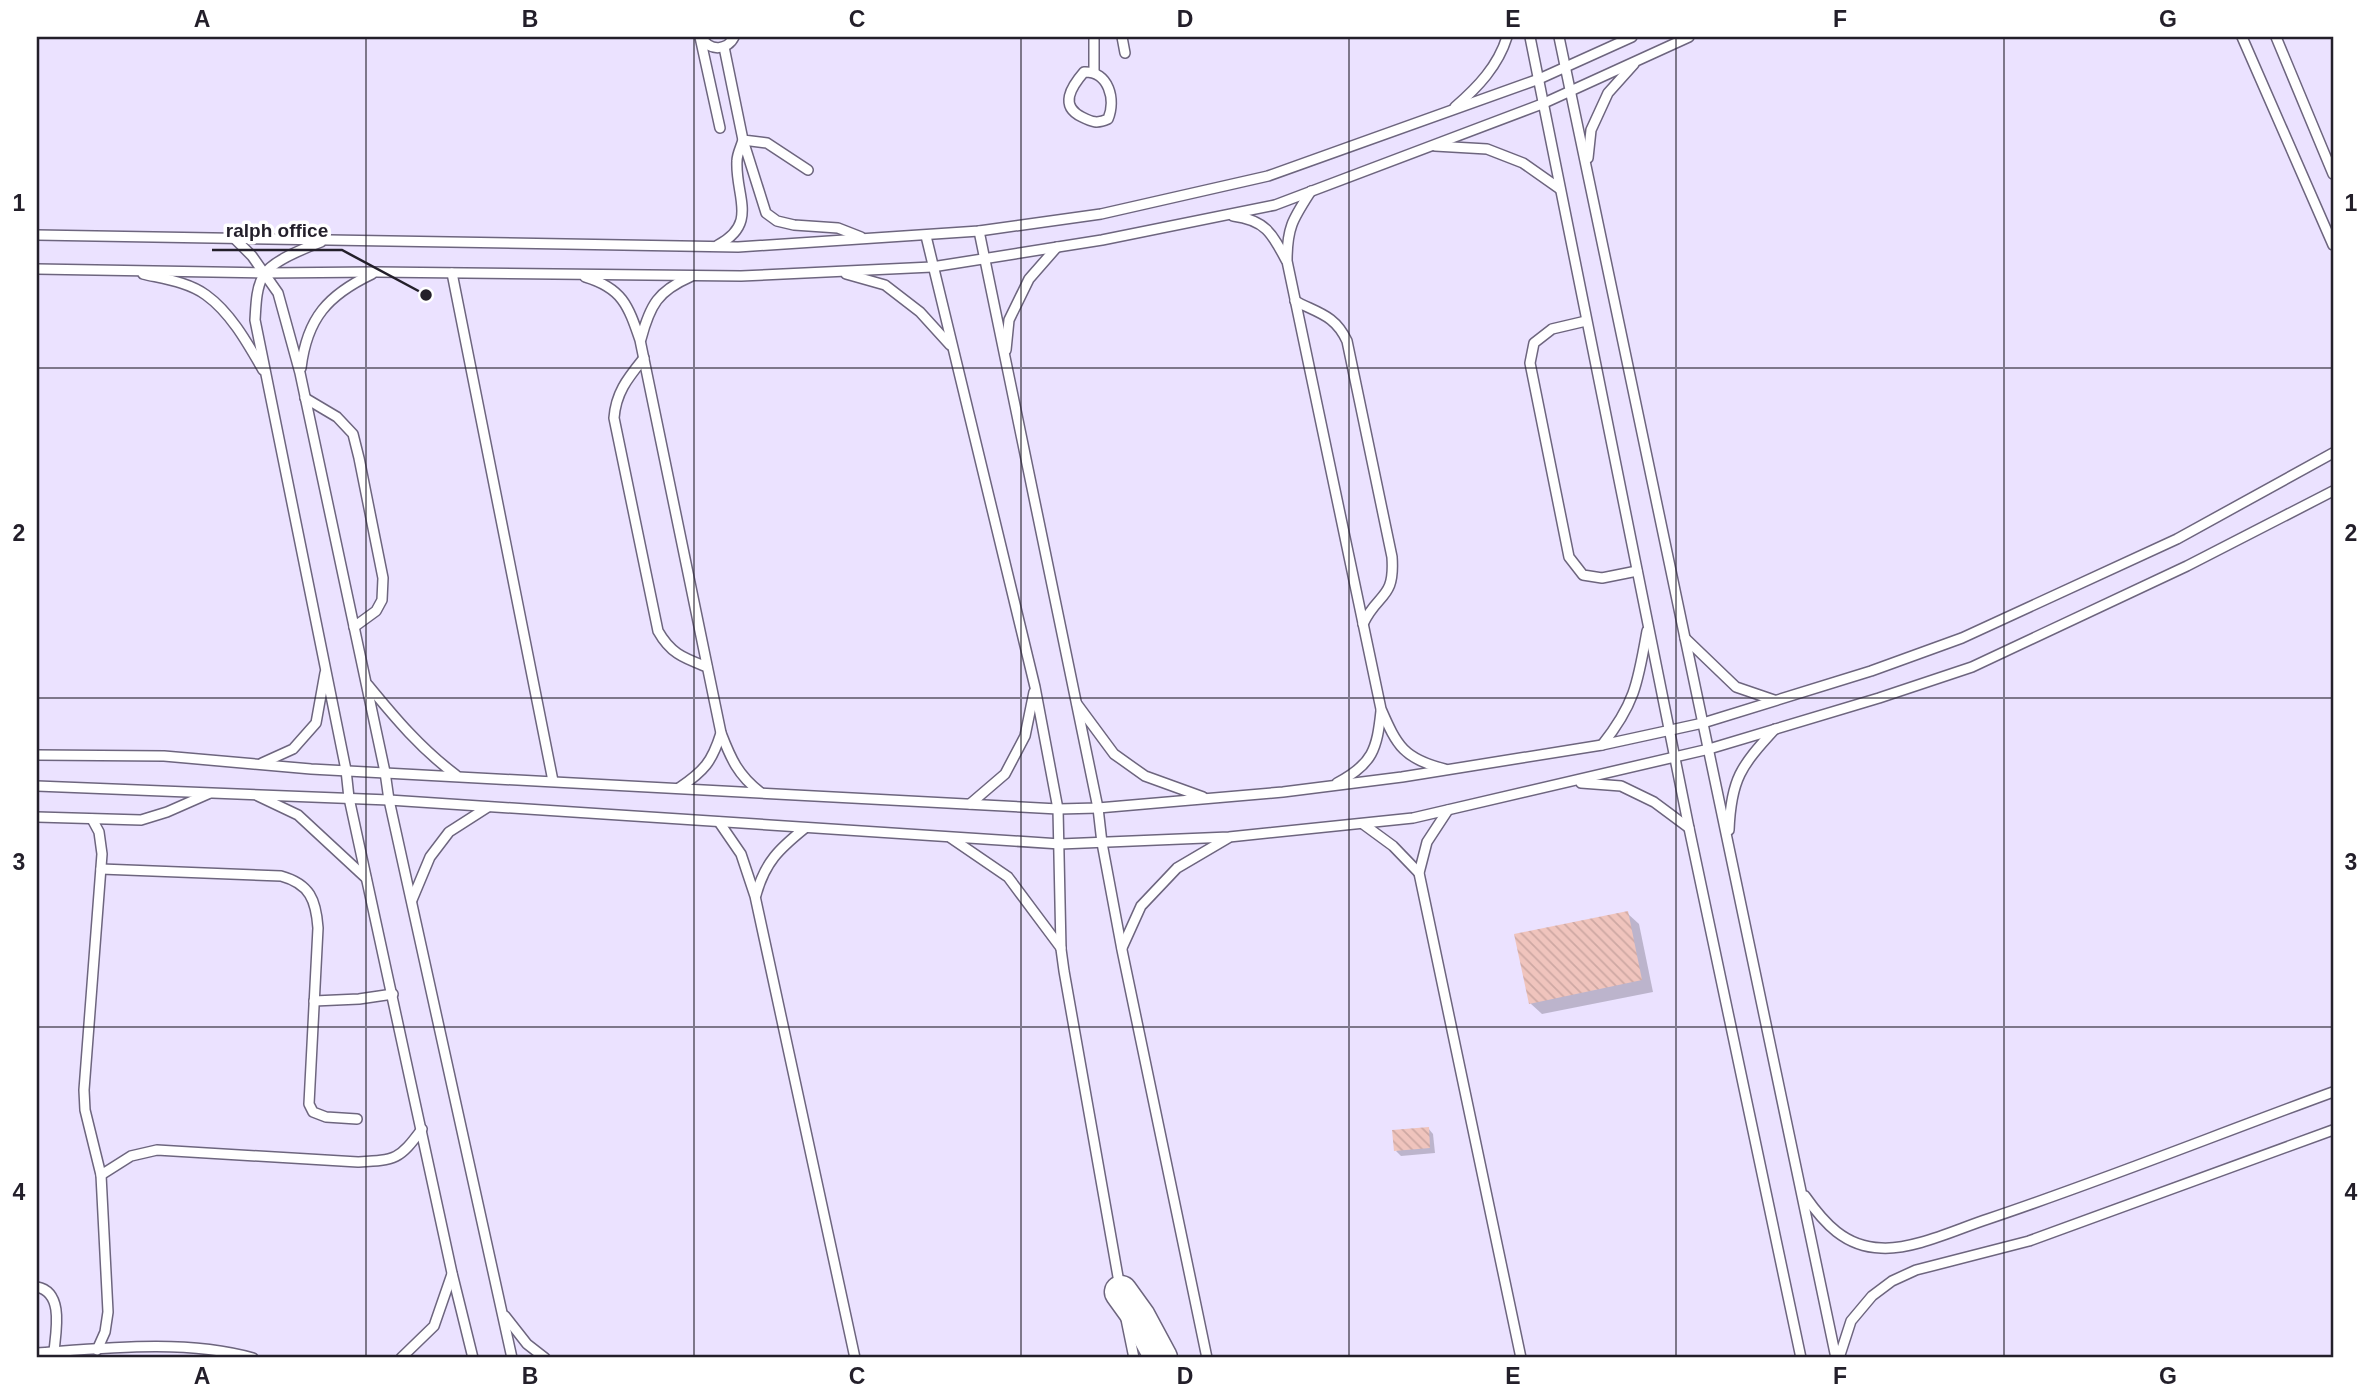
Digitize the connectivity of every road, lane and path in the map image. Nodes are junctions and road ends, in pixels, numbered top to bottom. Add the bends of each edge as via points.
1 (701, 37) edge
2 (734, 37) edge
3 (1094, 37) edge
4 (1122, 37) edge
5 (1507, 37) edge
6 (1530, 37) edge
7 (1559, 37) edge
8 (1632, 37) edge
9 (1689, 37) edge
10 (2242, 37) edge
11 (2276, 37) edge
12 (724, 47) junction
13 (1125, 53) dead end
14 (1636, 61) junction
15 (1565, 67) junction
16 (1094, 72) junction
17 (1539, 79) junction
18 (1570, 91) junction
19 (1542, 104) junction
20 (1451, 111) junction
21 (720, 128) dead end
22 (743, 140) junction
23 (1429, 146) junction
24 (808, 170) dead end
25 (1587, 171) junction
26 (2333, 174) edge
27 (1560, 189) junction
28 (1311, 191) junction
29 (1224, 215) junction
30 (979, 231) junction
31 (37, 235) edge
32 (926, 236) junction
33 (234, 238) junction
34 (865, 239) junction
35 (327, 240) junction
36 (2333, 245) edge
37 (715, 246) junction
38 (1057, 247) junction
39 (984, 258) junction
40 (1287, 261) junction
41 (932, 267) junction
42 (37, 268) edge
43 (124, 269) junction
44 (838, 271) junction
45 (376, 272) junction
46 (264, 273) junction
47 (452, 273) junction
48 (575, 274) junction
49 (695, 275) junction
50 (1295, 301) junction
51 (1586, 321) junction
52 (640, 340) junction
53 (952, 347) junction
54 (643, 358) junction
55 (1004, 358) junction
56 (300, 373) junction
57 (267, 377) junction
58 (305, 398) junction
59 (2333, 453) edge
60 (2331, 494) edge
61 (1637, 571) junction
62 (1363, 624) junction
63 (1648, 626) junction
64 (354, 627) junction
65 (1685, 638) junction
66 (707, 667) junction
67 (326, 668) junction
68 (366, 682) junction
69 (1035, 687) junction
70 (1776, 700) junction
71 (1076, 702) junction
72 (1381, 709) junction
73 (1703, 723) junction
74 (1775, 729) junction
75 (1669, 732) junction
76 (721, 733) junction
77 (1602, 745) junction
78 (1709, 749) junction
79 (37, 755) edge
80 (1675, 758) junction
81 (260, 764) junction
82 (346, 770) junction
83 (1449, 770) junction
84 (385, 772) junction
85 (457, 776) junction
86 (553, 781) junction
87 (1573, 782) junction
88 (37, 786) edge
89 (1331, 786) junction
90 (678, 788) junction
91 (212, 792) junction
92 (761, 793) junction
93 (254, 794) junction
94 (349, 798) junction
95 (1208, 799) junction
96 (389, 800) junction
97 (970, 804) junction
98 (488, 807) junction
99 (1098, 808) junction
100 (1058, 809) junction
101 (1448, 810) junction
102 (37, 817) edge
103 (92, 818) junction
104 (719, 822) junction
105 (1363, 824) junction
106 (805, 828) junction
107 (1689, 828) junction
108 (950, 837) junction
109 (1229, 837) junction
110 (1102, 843) junction
111 (1060, 844) junction
112 (1729, 846) junction
113 (101, 869) junction
114 (1419, 873) junction
115 (368, 880) junction
116 (755, 896) junction
117 (411, 902) junction
118 (1061, 949) junction
119 (1122, 950) junction
120 (393, 994) junction
121 (314, 1001) junction
122 (2333, 1092) edge
123 (357, 1119) dead end
124 (422, 1129) junction
125 (2333, 1130) edge
126 (101, 1175) junction
127 (1802, 1192) junction
128 (452, 1273) junction
129 (37, 1287) edge
130 (1121, 1292) junction
131 (502, 1313) junction
132 (97, 1350) junction
133 (54, 1351) junction
134 (37, 1353) edge
135 (853, 1357) edge
136 (253, 1358) edge
137 (401, 1358) edge
138 (473, 1358) edge
139 (512, 1358) edge
140 (545, 1358) edge
141 (1134, 1358) edge
142 (1161, 1358) edge
143 (1207, 1358) edge
144 (1521, 1358) edge
145 (1801, 1358) edge
146 (1837, 1358) edge

1 - 12 lane via 705,44
1 - 21 lane
2 - 12 lane
3 - 16 lane
4 - 13 lane
5 - 20 lane via 1480,85
6 - 17 lane
7 - 15 lane
8 - 15 lane
9 - 14 lane
10 - 36 lane
11 - 26 lane
12 - 22 lane
14 - 18 lane
14 - 25 lane via 1608,93 1591,130
15 - 17 lane
15 - 18 lane
16 - 16 lane via 1084,72 1077,80 1069,105 1073,113 1099,123 1108,119 1112,110 1108,87
17 - 19 lane
17 - 20 lane
18 - 19 lane
18 - 25 lane
19 - 23 lane
19 - 27 lane
20 - 30 lane via 1268,176 1101,214
22 - 24 lane via 767,143
22 - 34 lane via 766,213 777,221 838,228
22 - 37 lane via 737,159 743,217 731,238
23 - 27 lane via 1487,149 1523,163
23 - 28 lane
25 - 65 lane
27 - 51 lane
28 - 29 lane via 1275,205
28 - 40 lane via 1287,235
29 - 38 lane
29 - 40 lane via 1261,224
30 - 32 lane
30 - 39 lane
31 - 33 lane
32 - 34 lane
32 - 41 lane
33 - 35 lane
33 - 46 lane
34 - 37 lane
35 - 37 lane
35 - 46 lane via 284,258
38 - 39 lane
38 - 55 lane via 1029,279 1009,320
39 - 41 lane
39 - 55 lane
40 - 50 lane
41 - 44 lane
41 - 53 lane
42 - 43 lane
43 - 46 lane
43 - 57 lane via 206,295 241,332
44 - 49 lane
44 - 53 lane via 886,285 920,312
45 - 46 lane
45 - 47 lane
45 - 56 lane via 332,297 314,320 304,343
46 - 56 lane via 278,293
46 - 57 lane via 255,320
47 - 48 lane
47 - 86 lane
48 - 49 lane
48 - 52 lane via 605,283 619,293
49 - 52 lane via 659,296
50 - 62 lane
50 - 62 lane via 1341,326 1347,341 1394,576
51 - 61 lane
51 - 61 lane via 1552,329 1534,343 1530,363 1569,557 1583,575 1602,578
52 - 54 lane
53 - 69 lane
54 - 66 lane
54 - 66 lane via 621,386 614,418 658,631 666,646
55 - 71 lane
56 - 58 lane
57 - 67 lane
58 - 64 lane
58 - 64 lane via 337,417 353,434 359,458 383,578 382,600 376,611
59 - 70 lane via 2177,539 1962,638
60 - 74 lane via 1972,667
61 - 63 lane
62 - 72 lane
63 - 75 lane
63 - 77 lane via 1638,684 1622,720
64 - 68 lane
65 - 70 lane via 1737,687
65 - 73 lane
66 - 76 lane
67 - 81 lane via 316,723 293,750
67 - 82 lane
68 - 84 lane
68 - 85 lane via 430,756
69 - 97 lane via 1025,736 1005,774
69 - 100 lane
70 - 73 lane
71 - 95 lane via 1114,754 1145,776
71 - 99 lane
72 - 83 lane via 1406,754
72 - 89 lane via 1377,741 1368,761
73 - 75 lane
73 - 78 lane
74 - 78 lane
74 - 112 lane via 1745,761 1730,800
75 - 77 lane
75 - 80 lane
76 - 90 lane via 714,755 701,773
76 - 92 lane via 745,780
77 - 83 lane
78 - 80 lane
78 - 112 lane
79 - 81 lane
80 - 87 lane
80 - 107 lane
81 - 82 lane
82 - 84 lane
82 - 94 lane
83 - 89 lane
84 - 85 lane
84 - 96 lane
85 - 86 lane
86 - 90 lane
87 - 101 lane
87 - 107 lane via 1622,786
88 - 91 lane
89 - 95 lane
90 - 92 lane
91 - 93 lane
91 - 103 lane via 141,820
92 - 97 lane
93 - 94 lane
93 - 115 lane via 298,815
94 - 96 lane
94 - 115 lane
95 - 99 lane
96 - 98 lane
96 - 117 lane
97 - 100 lane
98 - 104 lane
98 - 117 lane via 450,832 430,857
99 - 100 lane
99 - 110 lane
100 - 111 lane
101 - 105 lane
101 - 114 lane via 1427,842
102 - 103 lane
103 - 113 lane via 99,832
104 - 106 lane
104 - 116 lane via 741,854
105 - 109 lane
105 - 114 lane
106 - 108 lane
106 - 116 lane via 763,872
107 - 145 lane
108 - 111 lane
108 - 118 lane via 1008,877
109 - 110 lane
109 - 119 lane via 1177,868 1141,906
110 - 111 lane
110 - 119 lane
111 - 118 lane
112 - 127 lane
113 - 121 lane via 296,880 317,909
113 - 126 lane via 85,1090 85,1110
114 - 144 lane
115 - 120 lane
116 - 135 lane
117 - 131 lane
118 - 130 lane
119 - 143 lane
120 - 121 lane
120 - 124 lane
121 - 123 lane via 309,1104 313,1112 326,1117
122 - 127 lane via 1912,1244 1880,1248 1845,1239 1821,1220
124 - 126 lane via 406,1151 388,1161 157,1150 131,1156
124 - 128 lane
125 - 146 lane via 2029,1241 1916,1270 1892,1281 1872,1296 1852,1321
126 - 132 lane via 108,1312
127 - 146 lane
128 - 137 lane via 434,1326
128 - 138 lane
129 - 133 lane via 54,1300
130 - 141 lane
130 - 142 highway
131 - 139 lane
131 - 140 lane
132 - 133 lane
132 - 136 lane via 218,1349
133 - 134 lane

